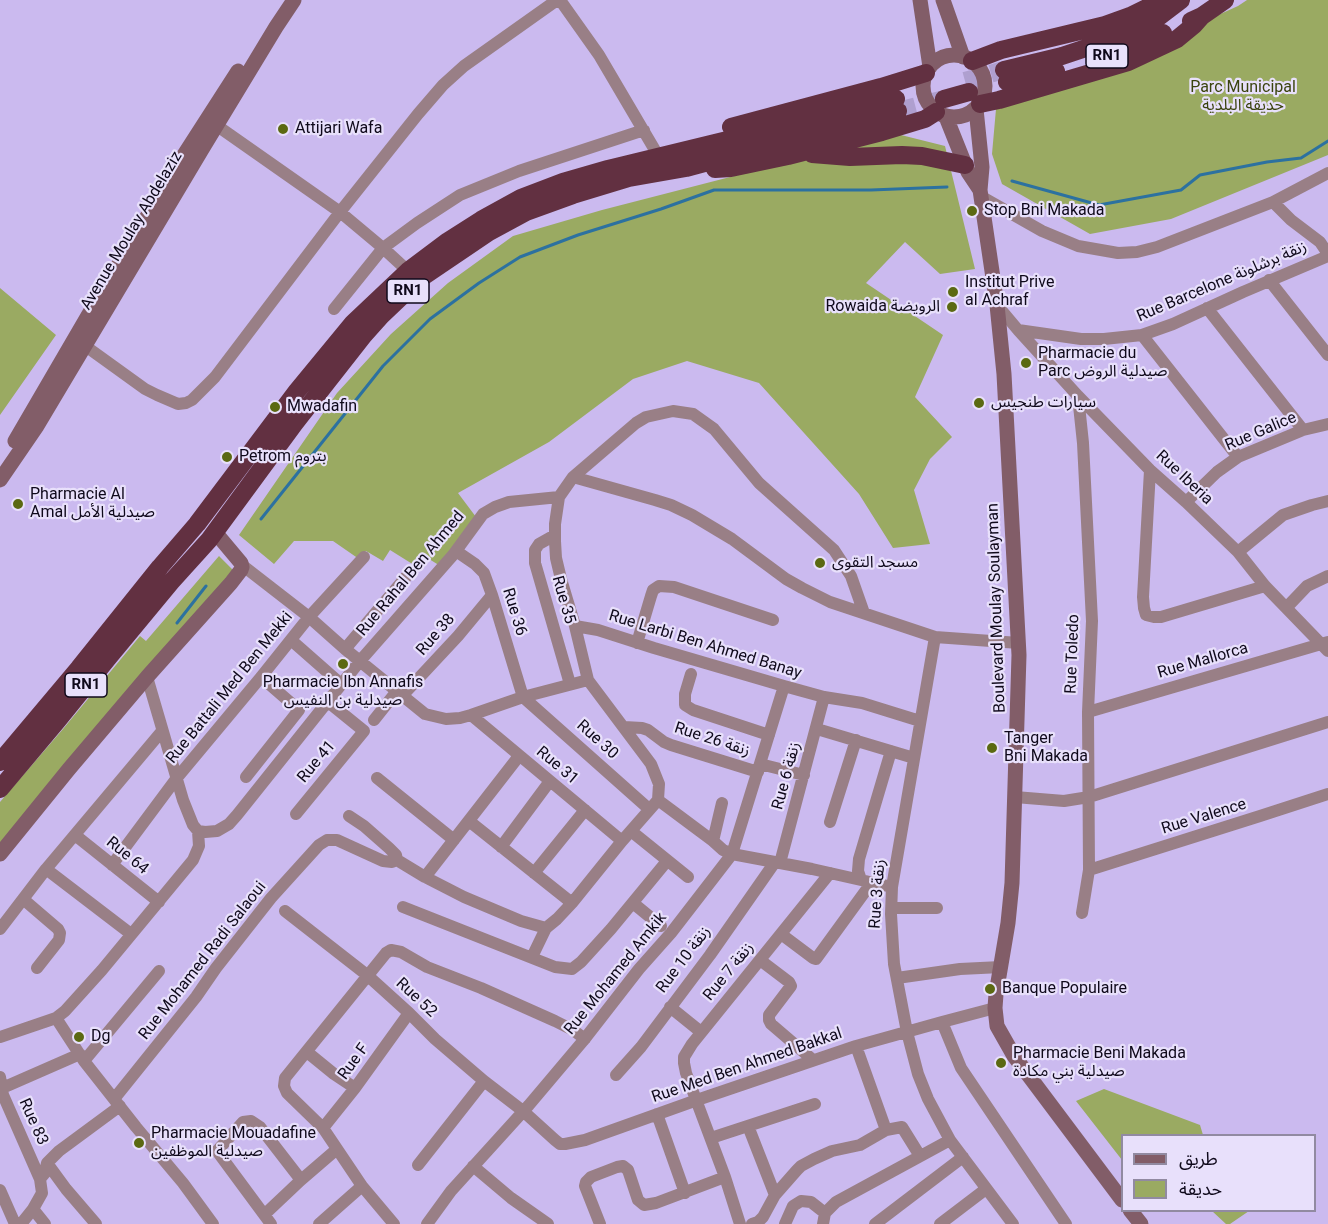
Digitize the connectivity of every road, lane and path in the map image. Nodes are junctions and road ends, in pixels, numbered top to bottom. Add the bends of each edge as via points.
1 (283, 0) edge
2 (294, 0) edge
3 (559, 0) edge
4 (920, 0) edge
5 (943, 0) edge
6 (1163, 0) edge
7 (1181, 0) edge
8 (1225, 0) edge
9 (1202, 16) junction
10 (264, 38) junction
11 (967, 59) junction
12 (928, 70) junction
13 (972, 96) junction
14 (942, 104) junction
15 (897, 105) tunnel mouth
16 (211, 123) junction
17 (644, 130) junction
18 (798, 153) junction
19 (659, 157) junction
20 (685, 159) junction
21 (965, 165) junction
22 (1328, 173) edge
23 (981, 194) junction
24 (1273, 202) junction
25 (340, 212) junction
26 (383, 248) junction
27 (1328, 255) edge
28 (408, 271) junction
29 (1269, 280) junction
30 (997, 305) junction
31 (1207, 308) junction
32 (334, 309) dead end
33 (1018, 330) junction
34 (1142, 335) junction
35 (84, 345) junction
36 (1328, 355) edge
37 (1078, 396) junction
38 (1328, 424) edge
39 (1303, 430) junction
40 (1238, 457) junction
41 (0, 465) edge
42 (1150, 470) junction
43 (573, 477) junction
44 (0, 480) edge
45 (559, 497) junction
46 (1328, 501) edge
47 (1186, 502) junction
48 (555, 535) junction
49 (217, 539) junction
50 (456, 551) junction
51 (1238, 552) junction
52 (364, 557) dead end
53 (242, 566) junction
54 (1328, 576) edge
55 (406, 577) dead end
56 (1265, 586) junction
57 (492, 595) junction
58 (1287, 607) junction
59 (864, 614) junction
60 (309, 617) junction
61 (773, 620) dead end
62 (575, 626) junction
63 (935, 637) junction
64 (291, 640) junction
65 (637, 643) junction
66 (1019, 643) junction
67 (1326, 645) edge
68 (345, 649) junction
69 (360, 661) junction
70 (691, 674) dead end
71 (147, 677) junction
72 (261, 677) junction
73 (588, 680) junction
74 (341, 684) junction
75 (570, 684) junction
76 (784, 686) junction
77 (400, 693) junction
78 (523, 696) junction
79 (824, 697) junction
80 (327, 701) junction
81 (1088, 712) junction
82 (471, 715) junction
83 (374, 720) dead end
84 (920, 721) junction
85 (1328, 722) edge
86 (624, 727) junction
87 (817, 729) junction
88 (162, 731) junction
89 (769, 735) junction
90 (855, 740) junction
91 (891, 751) junction
92 (519, 756) junction
93 (914, 758) junction
94 (0, 762) edge
95 (759, 768) junction
96 (804, 775) junction
97 (246, 777) dead end
98 (376, 778) dead end
99 (176, 779) junction
100 (550, 781) junction
101 (0, 789) edge
102 (1328, 794) edge
103 (1015, 797) junction
104 (1089, 797) junction
105 (722, 803) dead end
106 (654, 805) junction
107 (585, 810) junction
108 (296, 814) dead end
109 (349, 816) dead end
110 (468, 821) junction
111 (830, 822) dead end
112 (198, 831) junction
113 (631, 831) junction
114 (75, 836) junction
115 (454, 840) junction
116 (622, 841) junction
117 (713, 841) junction
118 (501, 847) junction
119 (0, 854) edge
120 (732, 854) junction
121 (397, 860) junction
122 (667, 861) junction
123 (777, 863) junction
124 (112, 865) junction
125 (46, 869) junction
126 (1089, 870) junction
127 (534, 873) junction
128 (830, 873) junction
129 (425, 877) junction
130 (688, 877) dead end
131 (867, 881) junction
132 (892, 886) junction
133 (22, 899) junction
134 (159, 902) junction
135 (572, 903) junction
136 (633, 903) junction
137 (403, 907) dead end
138 (891, 908) junction
139 (937, 908) dead end
140 (285, 911) dead end
141 (1082, 913) dead end
142 (661, 926) dead end
143 (546, 928) junction
144 (0, 929) edge
145 (131, 934) junction
146 (781, 934) junction
147 (532, 957) junction
148 (760, 960) junction
149 (1001, 966) junction
150 (37, 968) dead end
151 (159, 971) dead end
152 (367, 975) junction
153 (897, 978) junction
154 (670, 1007) junction
155 (995, 1008) junction
156 (409, 1013) junction
157 (56, 1018) junction
158 (942, 1022) junction
159 (701, 1032) junction
160 (907, 1032) junction
161 (0, 1037) edge
162 (585, 1039) junction
163 (856, 1046) junction
164 (307, 1052) junction
165 (82, 1058) junction
166 (813, 1060) junction
167 (616, 1075) dead end
168 (484, 1081) junction
169 (0, 1085) edge
170 (355, 1088) junction
171 (697, 1100) junction
172 (117, 1103) junction
173 (815, 1104) dead end
174 (522, 1112) junction
175 (657, 1114) junction
176 (748, 1126) junction
177 (323, 1128) junction
178 (886, 1130) junction
179 (711, 1138) junction
180 (950, 1140) junction
181 (337, 1149) junction
182 (920, 1156) junction
183 (963, 1157) junction
184 (47, 1163) junction
185 (418, 1165) dead end
186 (473, 1166) junction
187 (725, 1177) junction
188 (40, 1179) junction
189 (301, 1180) junction
190 (362, 1186) junction
191 (986, 1189) junction
192 (0, 1190) edge
193 (685, 1193) junction
194 (775, 1195) junction
195 (1121, 1199) edge
196 (33, 1209) junction
197 (1132, 1212) edge
198 (268, 1219) edge
199 (824, 1219) edge
200 (1011, 1223) edge
201 (15, 1224) edge
202 (21, 1224) edge
203 (45, 1224) edge
204 (96, 1224) edge
205 (213, 1224) edge
206 (318, 1224) edge
207 (394, 1224) edge
208 (427, 1224) edge
209 (548, 1224) edge
210 (600, 1224) edge
211 (740, 1224) edge
212 (752, 1224) edge
213 (785, 1224) edge
214 (875, 1224) edge
215 (940, 1224) edge
216 (1066, 1224) edge
217 (1141, 1224) edge

1 - 10 main road, Avenue Moulay Abdelaziz
2 - 10 main road, Avenue Moulay Abdelaziz
3 - 17 street via 599,55
3 - 25 street via 443,85
4 - 12 main road
5 - 11 main road
6 - 11 highway via 1105,25
7 - 9 highway, RN1 via 1124,36 1006,76 1042,75 1098,59
8 - 9 highway, RN1
9 - 13 highway via 1177,39 1128,62 999,100
10 - 16 main road, Avenue Moulay Abdelaziz
11 - 12 main road via 939,59
11 - 13 main road via 985,81 985,89
12 - 14 main road via 923,81 925,98 929,106
12 - 20 highway via 881,87 731,127 704,137
13 - 14 highway
13 - 23 main road, Boulevard Moulay Soulayman via 982,167
14 - 18 highway via 926,119
14 - 21 main road, Boulevard Moulay Soulayman
15 - 20 highway, RN1
16 - 25 street
16 - 35 main road, Avenue Moulay Abdelaziz
16 - 41 main road, Avenue Moulay Abdelaziz via 182,158
17 - 19 street
17 - 26 street via 460,195
18 - 20 highway via 731,168
18 - 21 highway via 850,158 922,156
19 - 20 highway, RN1
19 - 28 highway, RN1 via 563,182 521,198 448,241
20 - 49 highway, RN1 via 526,212 421,278 364,334 295,423
21 - 23 main road, Boulevard Moulay Soulayman
22 - 24 street
23 - 24 street via 1064,241 1118,253 1157,247
23 - 30 main road, Boulevard Moulay Soulayman
24 - 27 street via 1320,242
25 - 26 street
25 - 35 street via 215,377 186,403 157,396
26 - 28 street
26 - 32 street
27 - 29 street, Rue Barcelone زنقة برشلونة
28 - 94 highway, RN1 via 353,323 197,524
29 - 31 street, Rue Barcelone زنقة برشلونة
29 - 36 street
30 - 33 street
30 - 66 main road, Boulevard Moulay Soulayman
31 - 34 street, Rue Barcelone زنقة برشلونة
31 - 39 street
33 - 34 street, Rue Barcelone زنقة برشلونة via 1081,339
33 - 37 street, Rue Iberia
34 - 40 street
35 - 44 main road, Avenue Moulay Abdelaziz
37 - 42 street, Rue Iberia
37 - 81 street, Rue Toledo via 1092,621
38 - 39 street, Rue Galice
39 - 40 street, Rue Galice
40 - 47 street, Rue Galice
42 - 47 street, Rue Iberia
42 - 56 street via 1143,597 1146,615 1161,617
43 - 45 street
43 - 59 street via 655,500 692,515 802,588
43 - 59 street via 646,417 673,411 693,414 714,429 759,483 834,550 851,576
45 - 48 street
45 - 50 street, Rue Rahal Ben Ahmed via 495,507 483,514
46 - 51 street via 1283,515
47 - 51 street, Rue Iberia
48 - 62 street via 556,558
48 - 75 street, Rue 35 via 539,544 535,563
49 - 53 main road
49 - 101 highway, RN1 via 171,582
50 - 57 street, Rue 36 via 484,573
50 - 69 street, Rue Rahal Ben Ahmed
51 - 56 street, Rue Iberia
52 - 60 street, Rue Battali Med Ben Mekki
53 - 60 street
53 - 71 main road
54 - 58 street via 1307,586
55 - 68 street
56 - 58 street, Rue Iberia
57 - 77 street, Rue 38 via 458,636
57 - 78 street, Rue 36
58 - 67 street, Rue Iberia
59 - 63 street
60 - 64 street, Rue Battali Med Ben Mekki
60 - 68 street
61 - 65 street via 674,587 659,586 653,590
62 - 65 street, Rue Larbi Ben Ahmed Banay
62 - 73 street
63 - 66 street
63 - 84 street, Rue 3 زنقة
64 - 72 street, Rue Battali Med Ben Mekki
64 - 74 street
65 - 76 street, Rue Larbi Ben Ahmed Banay
66 - 103 main road, Boulevard Moulay Soulayman
67 - 81 street, Rue Mallorca
68 - 69 street
69 - 74 street, Rue Rahal Ben Ahmed
69 - 77 street
70 - 89 street via 686,705
71 - 88 street
71 - 119 main road
72 - 97 street via 299,710
72 - 99 street, Rue Battali Med Ben Mekki
73 - 75 street
73 - 86 street
74 - 80 street, Rue Rahal Ben Ahmed
75 - 78 street
76 - 79 street, Rue Larbi Ben Ahmed Banay
76 - 89 street, Rue Mohamed Amkik
77 - 82 street via 425,714 446,719
77 - 83 street
78 - 82 street
78 - 106 street, Rue 30
79 - 84 street, Rue Larbi Ben Ahmed Banay via 862,703
79 - 87 street, Rue 6 زنقة
80 - 108 street, Rue 41 via 364,731
80 - 112 street, Rue Rahal Ben Ahmed via 229,824 217,831
81 - 104 street, Rue Toledo
82 - 92 street, Rue 31
84 - 93 street, Rue 3 زنقة
85 - 104 street
86 - 95 street, Rue 26 زنقة via 648,730 671,746
86 - 106 street via 656,774 659,784
87 - 90 street
87 - 96 street, Rue 6 زنقة
88 - 99 street
88 - 114 street
89 - 95 street, Rue Mohamed Amkik
90 - 91 street
90 - 111 street
91 - 93 street
91 - 131 street via 859,859 858,871
92 - 100 street, Rue 31
92 - 110 street
93 - 132 street, Rue 3 زنقة
95 - 96 street, Rue 26 زنقة
95 - 120 street, Rue Mohamed Amkik
96 - 123 street, Rue 6 زنقة
98 - 115 street
99 - 112 street
99 - 124 street, Rue Battali Med Ben Mekki
100 - 107 street, Rue 31
100 - 118 street
102 - 126 street, Rue Valence
103 - 104 street via 1064,801
103 - 149 main road, Boulevard Moulay Soulayman via 1010,905
104 - 126 street, Rue Toledo
105 - 117 street
106 - 113 street
106 - 117 street
107 - 116 street, Rue 31
107 - 127 street
109 - 121 street via 390,848
110 - 115 street
110 - 118 street
112 - 134 street via 199,846 193,860
113 - 116 street
113 - 122 street
114 - 124 street, Rue 64
114 - 125 street
115 - 129 street
116 - 135 street
117 - 120 street
118 - 127 street
120 - 123 street
120 - 162 street, Rue Mohamed Amkik
121 - 129 street
121 - 172 street, Rue Mohamed Radi Salaoui via 383,861 336,840 319,844 216,968
122 - 130 street
122 - 136 street
123 - 128 street
123 - 154 street, Rue 10 زنقة
124 - 134 street, Rue 64
125 - 133 street
125 - 145 street
126 - 141 street, Rue Toledo
127 - 135 street
128 - 131 street
128 - 146 street, Rue 7 زنقة
129 - 143 street via 464,897
131 - 132 street
131 - 146 street via 816,959
132 - 138 street, Rue 3 زنقة
133 - 144 street
133 - 150 street via 60,933 59,940
134 - 145 street
135 - 143 street
136 - 142 street
136 - 147 street via 572,969
137 - 147 street
138 - 139 street
138 - 153 street, Rue 3 زنقة
140 - 152 street, Rue 52
143 - 147 street
145 - 157 street
146 - 148 street, Rue 7 زنقة
148 - 159 street, Rue 7 زنقة
148 - 166 street via 791,986 769,1015 771,1024
149 - 153 street
149 - 155 main road, Boulevard Moulay Soulayman
151 - 165 street
152 - 156 street, Rue 52
152 - 162 street via 388,951 401,952 427,967 555,1021
152 - 164 street
153 - 160 street, Rue 3 زنقة
154 - 159 street
154 - 167 street, Rue 10 زنقة
155 - 158 street, Rue Med Ben Ahmed Bakkal
155 - 195 main road, Boulevard Moulay Soulayman via 997,1026 1014,1056
156 - 168 street, Rue 52
156 - 170 street, Rue F
157 - 161 street
157 - 165 street
158 - 160 street, Rue Med Ben Ahmed Bakkal
158 - 216 street via 961,1068
159 - 171 street, Rue 7 زنقة via 684,1057
160 - 163 street, Rue Med Ben Ahmed Bakkal
160 - 180 street, Rue 3 زنقة via 918,1074
162 - 174 street, Rue Mohamed Amkik
163 - 166 street, Rue Med Ben Ahmed Bakkal
163 - 178 street
164 - 170 street
164 - 177 street via 285,1078 284,1086
165 - 169 street
165 - 172 street
166 - 171 street, Rue Med Ben Ahmed Bakkal
168 - 174 street, Rue 52
168 - 185 street
169 - 188 street, Rue 83
170 - 177 street, Rue F
171 - 175 street, Rue Med Ben Ahmed Bakkal
171 - 179 street
172 - 184 street, Rue Mohamed Radi Salaoui
172 - 205 street
173 - 176 street
174 - 175 street, Rue Med Ben Ahmed Bakkal via 560,1144 585,1140
174 - 186 street, Rue Mohamed Amkik
175 - 193 street
176 - 179 street
176 - 194 street
177 - 181 street
178 - 182 street via 902,1127
178 - 194 street via 860,1145 807,1162
179 - 187 street
180 - 182 street
180 - 183 street, Rue 3 زنقة
181 - 189 street
181 - 190 street
182 - 199 street via 836,1202
183 - 191 street, Rue 3 زنقة
183 - 214 street
184 - 188 street
184 - 204 street, Rue 83
186 - 208 street, Rue Mohamed Amkik
186 - 209 street
187 - 193 street
187 - 211 street
188 - 196 street via 42,1193
189 - 198 street
189 - 198 street via 258,1124 251,1121 245,1121 218,1150
190 - 206 street
190 - 207 street
191 - 200 street, Rue 3 زنقة
191 - 215 street
192 - 201 street
193 - 210 street via 644,1205 638,1200 628,1170 617,1167 586,1182
194 - 212 street via 763,1217
196 - 202 street
196 - 203 street
197 - 217 main road
199 - 213 street via 811,1202 801,1201 793,1206

